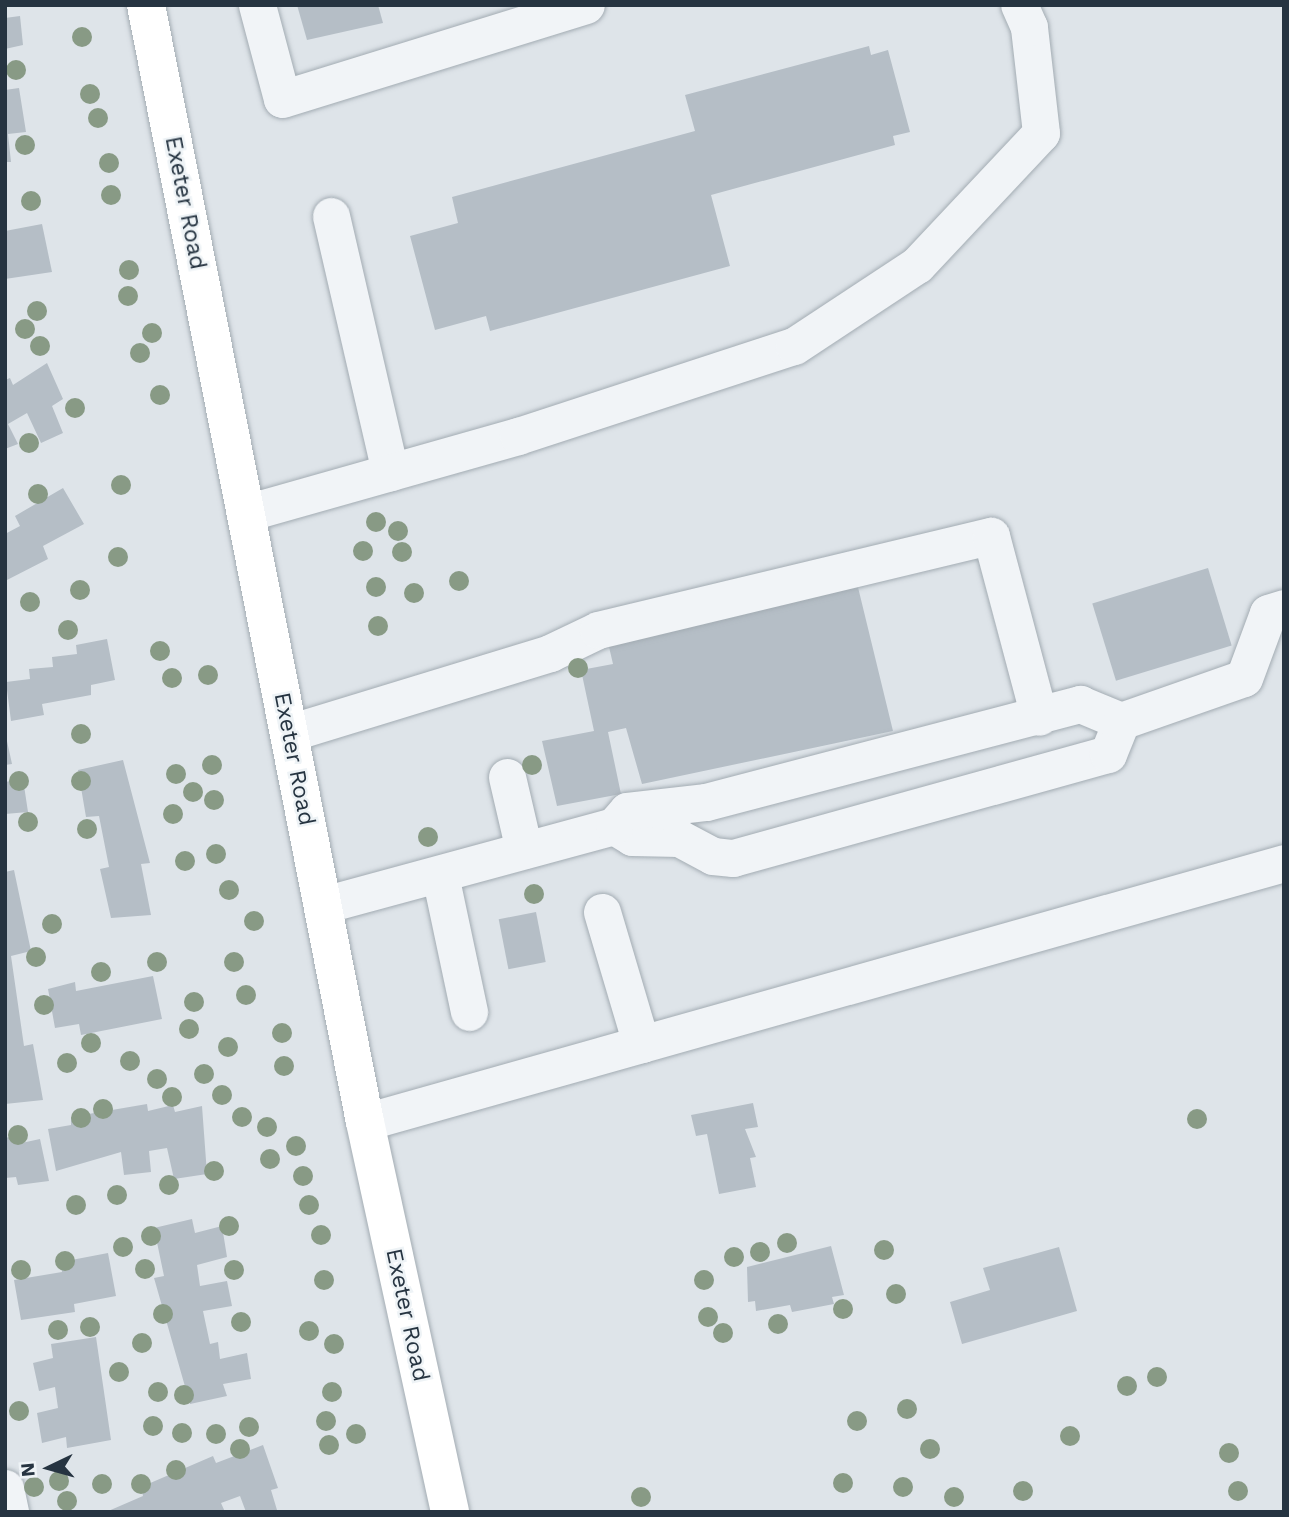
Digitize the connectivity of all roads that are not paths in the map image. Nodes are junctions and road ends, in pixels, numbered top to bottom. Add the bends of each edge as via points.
1 (146, 5) edge
2 (257, 5) edge
3 (586, 5) edge
4 (1020, 5) edge
5 (331, 216) dead end
6 (390, 472) junction
7 (246, 513) junction
8 (1284, 608) edge
9 (1040, 717) junction
10 (1121, 721) junction
11 (289, 733) junction
12 (507, 777) dead end
13 (614, 826) junction
14 (524, 850) junction
15 (1284, 863) edge
16 (440, 875) junction
17 (323, 905) junction
18 (602, 912) dead end
19 (469, 1012) dead end
20 (640, 1044) junction
21 (365, 1122) junction
22 (5, 1488) edge
23 (10, 1512) edge
24 (450, 1512) edge

1 - 7 main road, Exeter Road
2 - 3 street via 282,99
4 - 6 street via 1029,27 1041,133 917,265 793,346
5 - 6 street
6 - 7 street
7 - 11 main road, Exeter Road
8 - 10 street via 1268,613 1244,678
9 - 10 street via 1080,704
9 - 11 street via 991,536 598,630 550,653
9 - 13 street via 706,802 627,811
10 - 13 street via 1108,754 733,858 713,856 679,838 632,837
11 - 17 main road, Exeter Road
12 - 14 street
13 - 14 street
14 - 16 street
15 - 20 street
16 - 17 street
16 - 19 street
17 - 21 main road, Exeter Road
18 - 20 street
20 - 21 street
21 - 24 main road, Exeter Road
22 - 23 street

